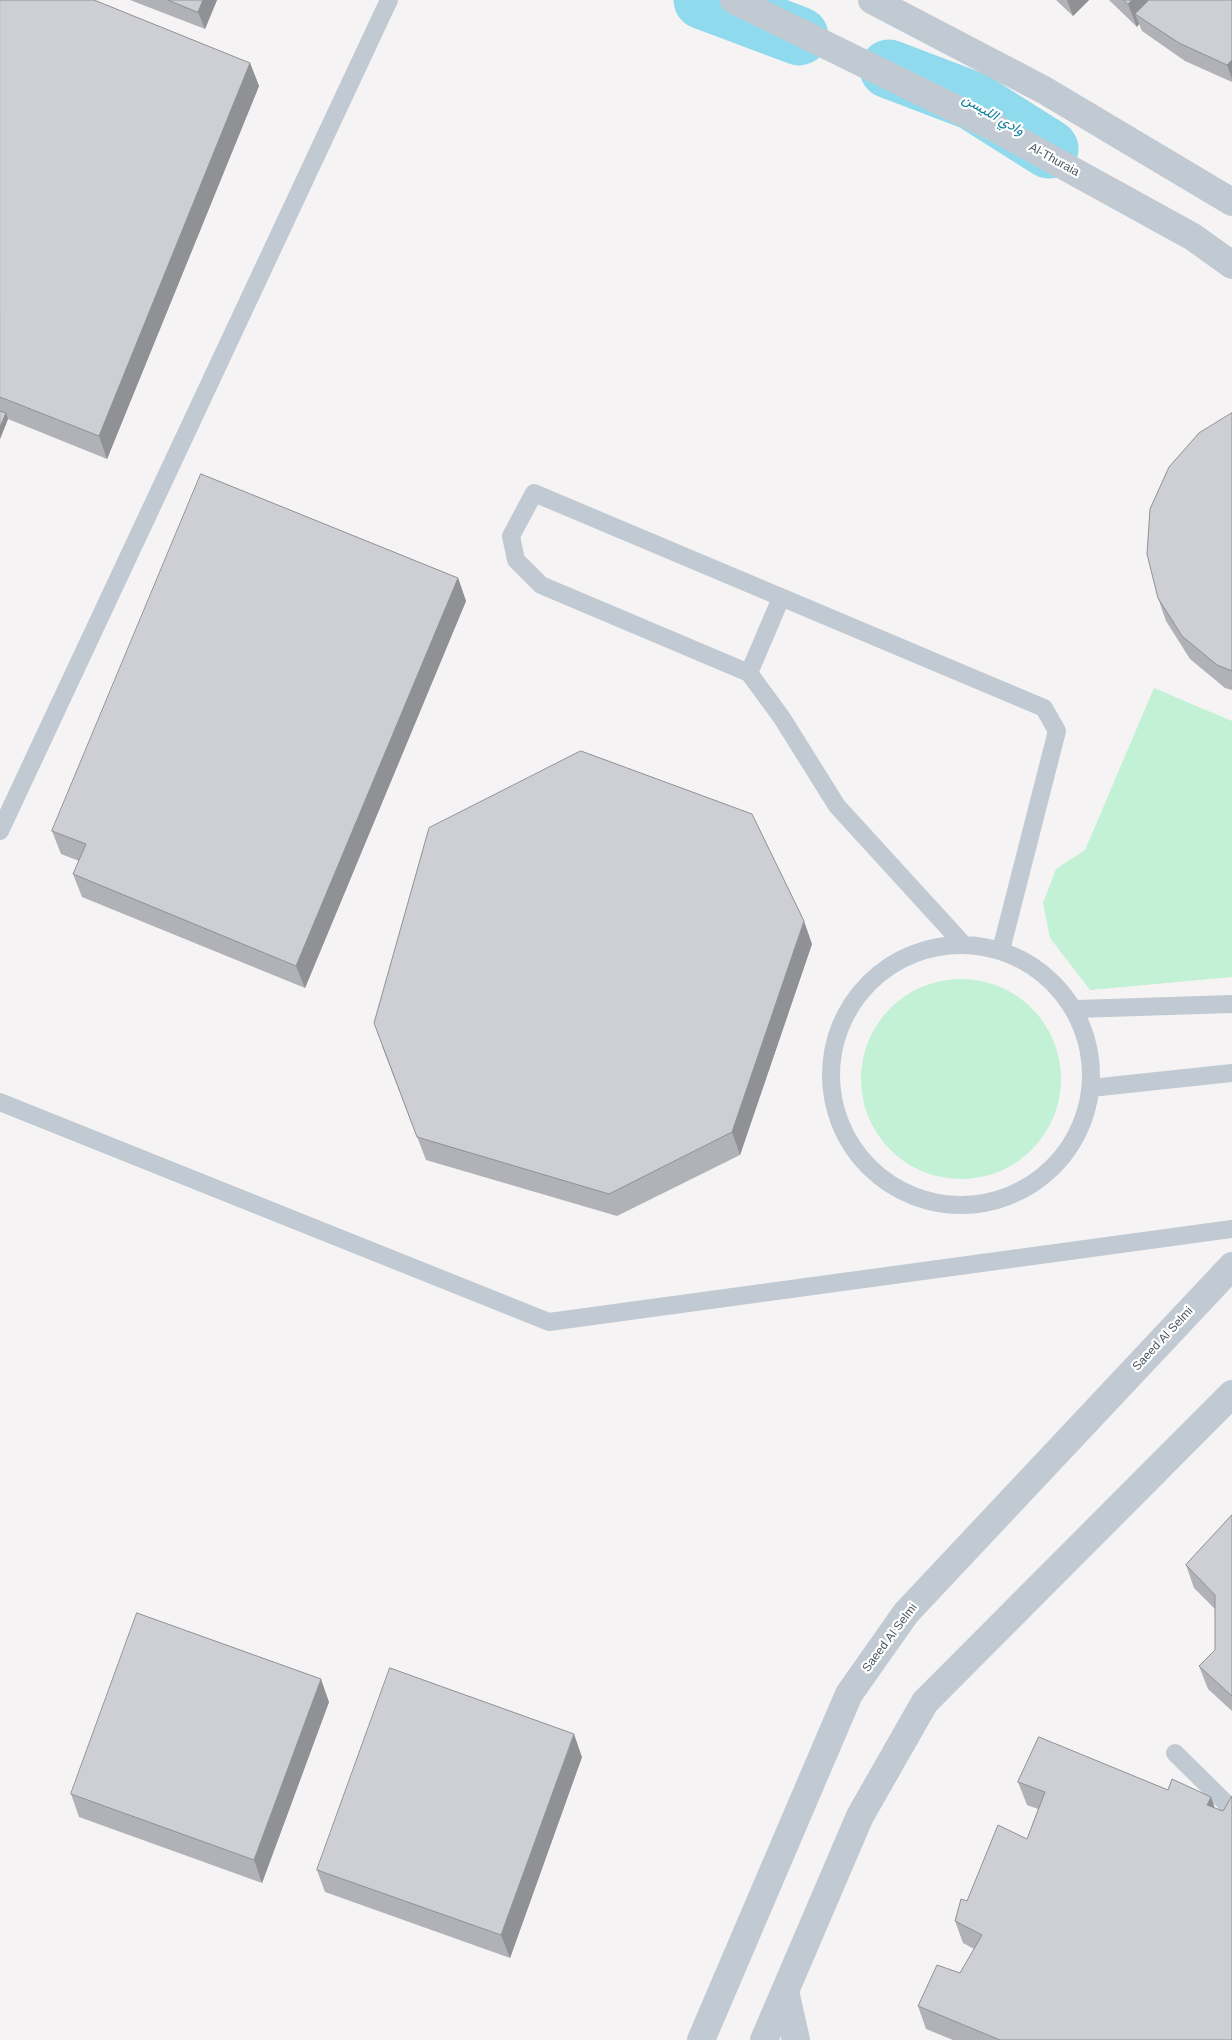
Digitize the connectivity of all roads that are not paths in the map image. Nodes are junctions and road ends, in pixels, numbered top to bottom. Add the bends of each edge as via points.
1 (389, 0) edge
2 (734, 0) edge
3 (872, 0) edge
4 (1232, 202) edge
5 (1232, 266) edge
6 (781, 598) junction
7 (748, 673) junction
8 (0, 831) edge
9 (964, 945) junction
10 (1001, 950) junction
11 (1232, 1004) edge
12 (1077, 1009) junction
13 (1232, 1073) edge
14 (1091, 1088) junction
15 (0, 1102) edge
16 (1232, 1229) edge
17 (1232, 1266) edge
18 (1232, 1394) edge
19 (1175, 1753) dead end
20 (1232, 1809) edge
21 (785, 1992) junction
22 (701, 2040) edge
23 (764, 2040) edge
24 (796, 2040) edge

1 - 8 lane
2 - 5 street, Al-Thuraia via 997,129 1193,236
3 - 4 street via 1044,90
6 - 7 lane
6 - 7 lane via 534,493 511,536 516,560 541,585
6 - 10 lane via 1044,708 1057,731
7 - 9 lane via 782,718 837,806
9 - 10 lane
9 - 14 lane via 933,947 904,958 878,974 856,997 842,1019 831,1060 831,1094 837,1119 864,1163 882,1179 927,1201 968,1204 1001,1198 1045,1174 1062,1156 1076,1136
10 - 12 lane via 1034,966
11 - 12 lane
12 - 14 lane via 1090,1054
13 - 14 lane
15 - 16 lane via 549,1322
17 - 22 street, Saeed Al Selmi via 906,1613 849,1694
18 - 21 street via 925,1702 860,1816
19 - 20 lane
21 - 23 street
21 - 24 street

